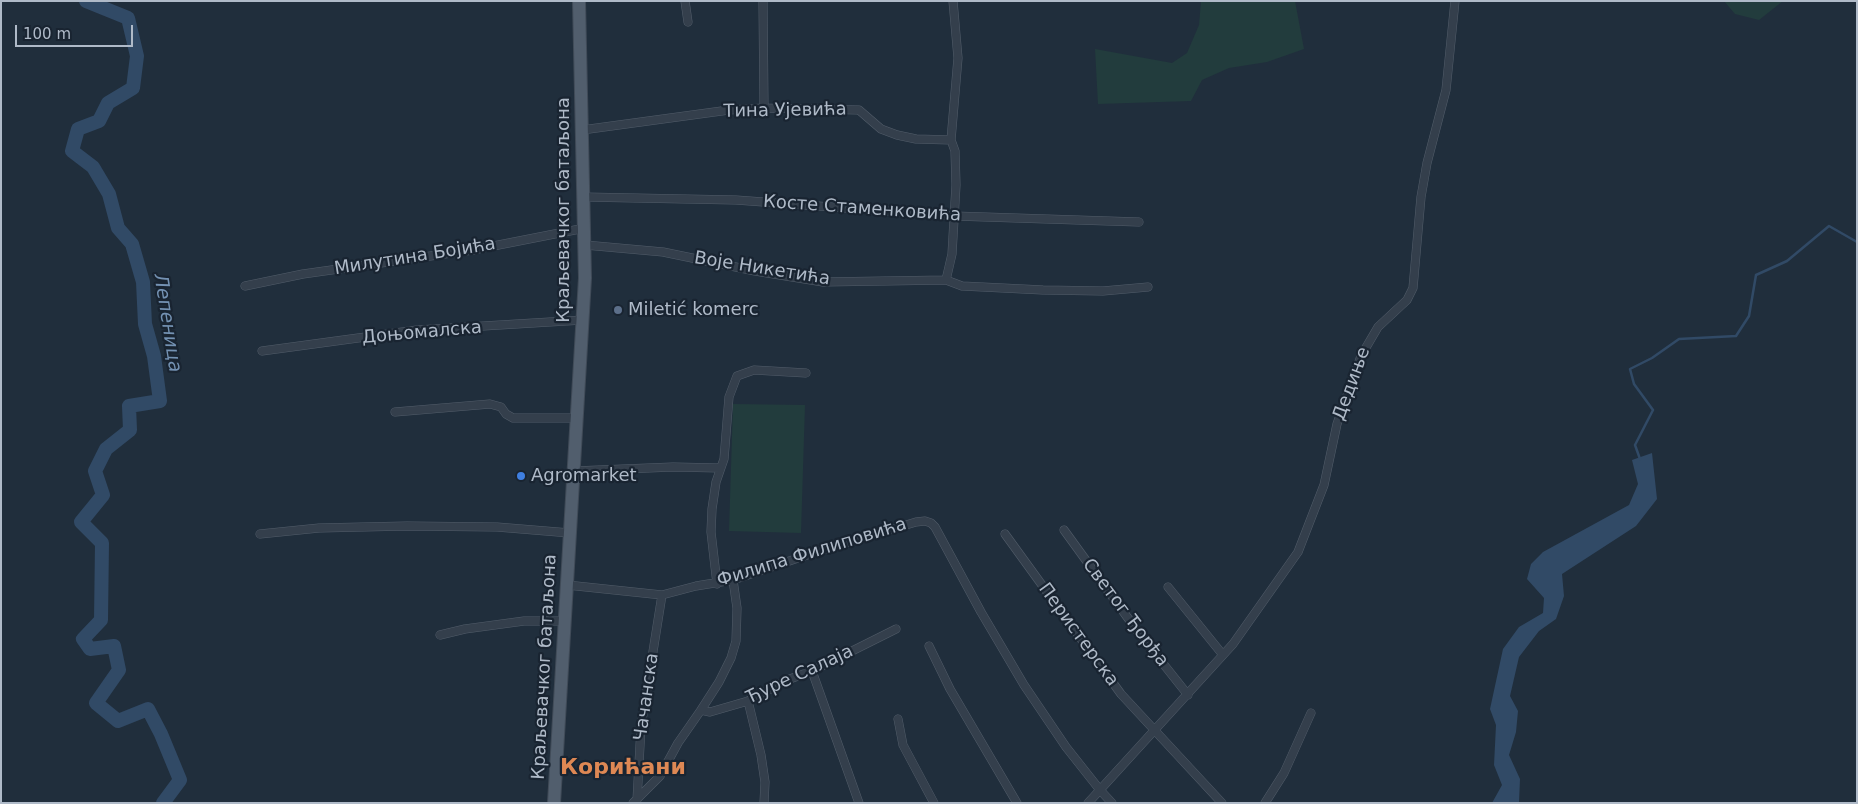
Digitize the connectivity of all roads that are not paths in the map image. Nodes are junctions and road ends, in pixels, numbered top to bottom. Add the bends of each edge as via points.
1 (579, 1) edge
2 (685, 1) edge
3 (763, 1) edge
4 (953, 1) edge
5 (1455, 1) edge
6 (688, 22) dead end
7 (764, 108) junction
8 (582, 130) junction
9 (951, 140) junction
10 (584, 197) junction
11 (954, 216) junction
12 (1139, 222) dead end
13 (585, 228) junction
14 (585, 245) junction
15 (946, 280) junction
16 (245, 286) dead end
17 (1148, 288) dead end
18 (582, 320) junction
19 (262, 351) dead end
20 (806, 373) dead end
21 (395, 412) dead end
22 (577, 418) junction
23 (720, 468) junction
24 (574, 471) junction
25 (1064, 530) dead end
26 (260, 534) dead end
27 (570, 534) junction
28 (1005, 534) dead end
29 (733, 580) junction
30 (717, 584) junction
31 (568, 585) junction
32 (1168, 588) dead end
33 (662, 595) junction
34 (566, 621) junction
35 (896, 629) dead end
36 (440, 635) dead end
37 (929, 646) dead end
38 (1224, 655) junction
39 (812, 671) junction
40 (1188, 695) junction
41 (748, 701) junction
42 (700, 710) junction
43 (1311, 713) dead end
44 (898, 719) dead end
45 (1154, 732) junction
46 (1100, 790) junction
47 (635, 801) edge
48 (554, 803) edge
49 (764, 803) edge
50 (859, 803) edge
51 (934, 803) edge
52 (1017, 803) edge
53 (1088, 803) edge
54 (1112, 803) edge
55 (1222, 803) edge
56 (1265, 803) edge

1 - 8 main road, Краљевачког батаљона
2 - 6 street
3 - 7 street
4 - 9 street via 958,58
5 - 38 street, Дедиње via 1446,90 1421,197 1413,288 1407,300 1378,327 1360,356 1337,424 1324,485 1298,552
7 - 8 street, Тина Ујевића
7 - 9 street, Тина Ујевића via 859,110 881,129 897,136
8 - 10 main road, Краљевачког батаљона
9 - 11 street via 955,151
10 - 11 street, Косте Стаменковића via 736,200
10 - 13 main road, Краљевачког батаљона
11 - 12 street, Косте Стаменковића
11 - 15 street via 952,254
13 - 14 main road, Краљевачког батаљона
13 - 16 street, Милутина Бојића via 473,250
14 - 15 street, Воје Никетића via 663,252 823,282
14 - 18 main road, Краљевачког батаљона
15 - 17 street, Воје Никетића via 978,288 1103,291
18 - 19 street, Доњомалска via 417,330
18 - 22 main road, Краљевачког батаљона
20 - 23 street via 754,370 737,376 729,397 724,459
21 - 22 street via 490,404 501,407 514,418
22 - 24 main road, Краљевачког батаљона
23 - 24 street
23 - 30 street via 710,532
24 - 27 main road, Краљевачког батаљона
25 - 40 street, Светог Ђорђа
26 - 27 street, Краљевачког батаљона via 318,528 407,526 496,527
27 - 31 main road, Краљевачког батаљона
28 - 45 street, Перистерска via 1120,694
29 - 30 street, Филипа Филиповића
29 - 42 street, Ђуре Салаја via 737,608 736,641 719,682
29 - 46 street, Филипа Филиповића via 925,520 935,527 1024,685
30 - 33 street, Филипа Филиповића
31 - 33 street, Филипа Филиповића
31 - 34 main road, Краљевачког батаљона
32 - 38 street
33 - 47 street, Чачанска via 641,727
34 - 36 street via 524,621
34 - 48 main road, Краљевачког батаљона
35 - 39 street, Ђуре Салаја
37 - 52 street via 950,689
38 - 40 street, Дедиње
39 - 41 street, Ђуре Салаја
39 - 50 street
40 - 45 street, Дедиње
41 - 42 street, Ђуре Салаја via 710,712
41 - 49 street via 765,782
42 - 47 street, Ђуре Салаја via 660,776
43 - 56 street via 1284,773
44 - 51 street via 904,745
45 - 46 street, Дедиње
45 - 55 street
46 - 53 street, Дедиње
46 - 54 street

